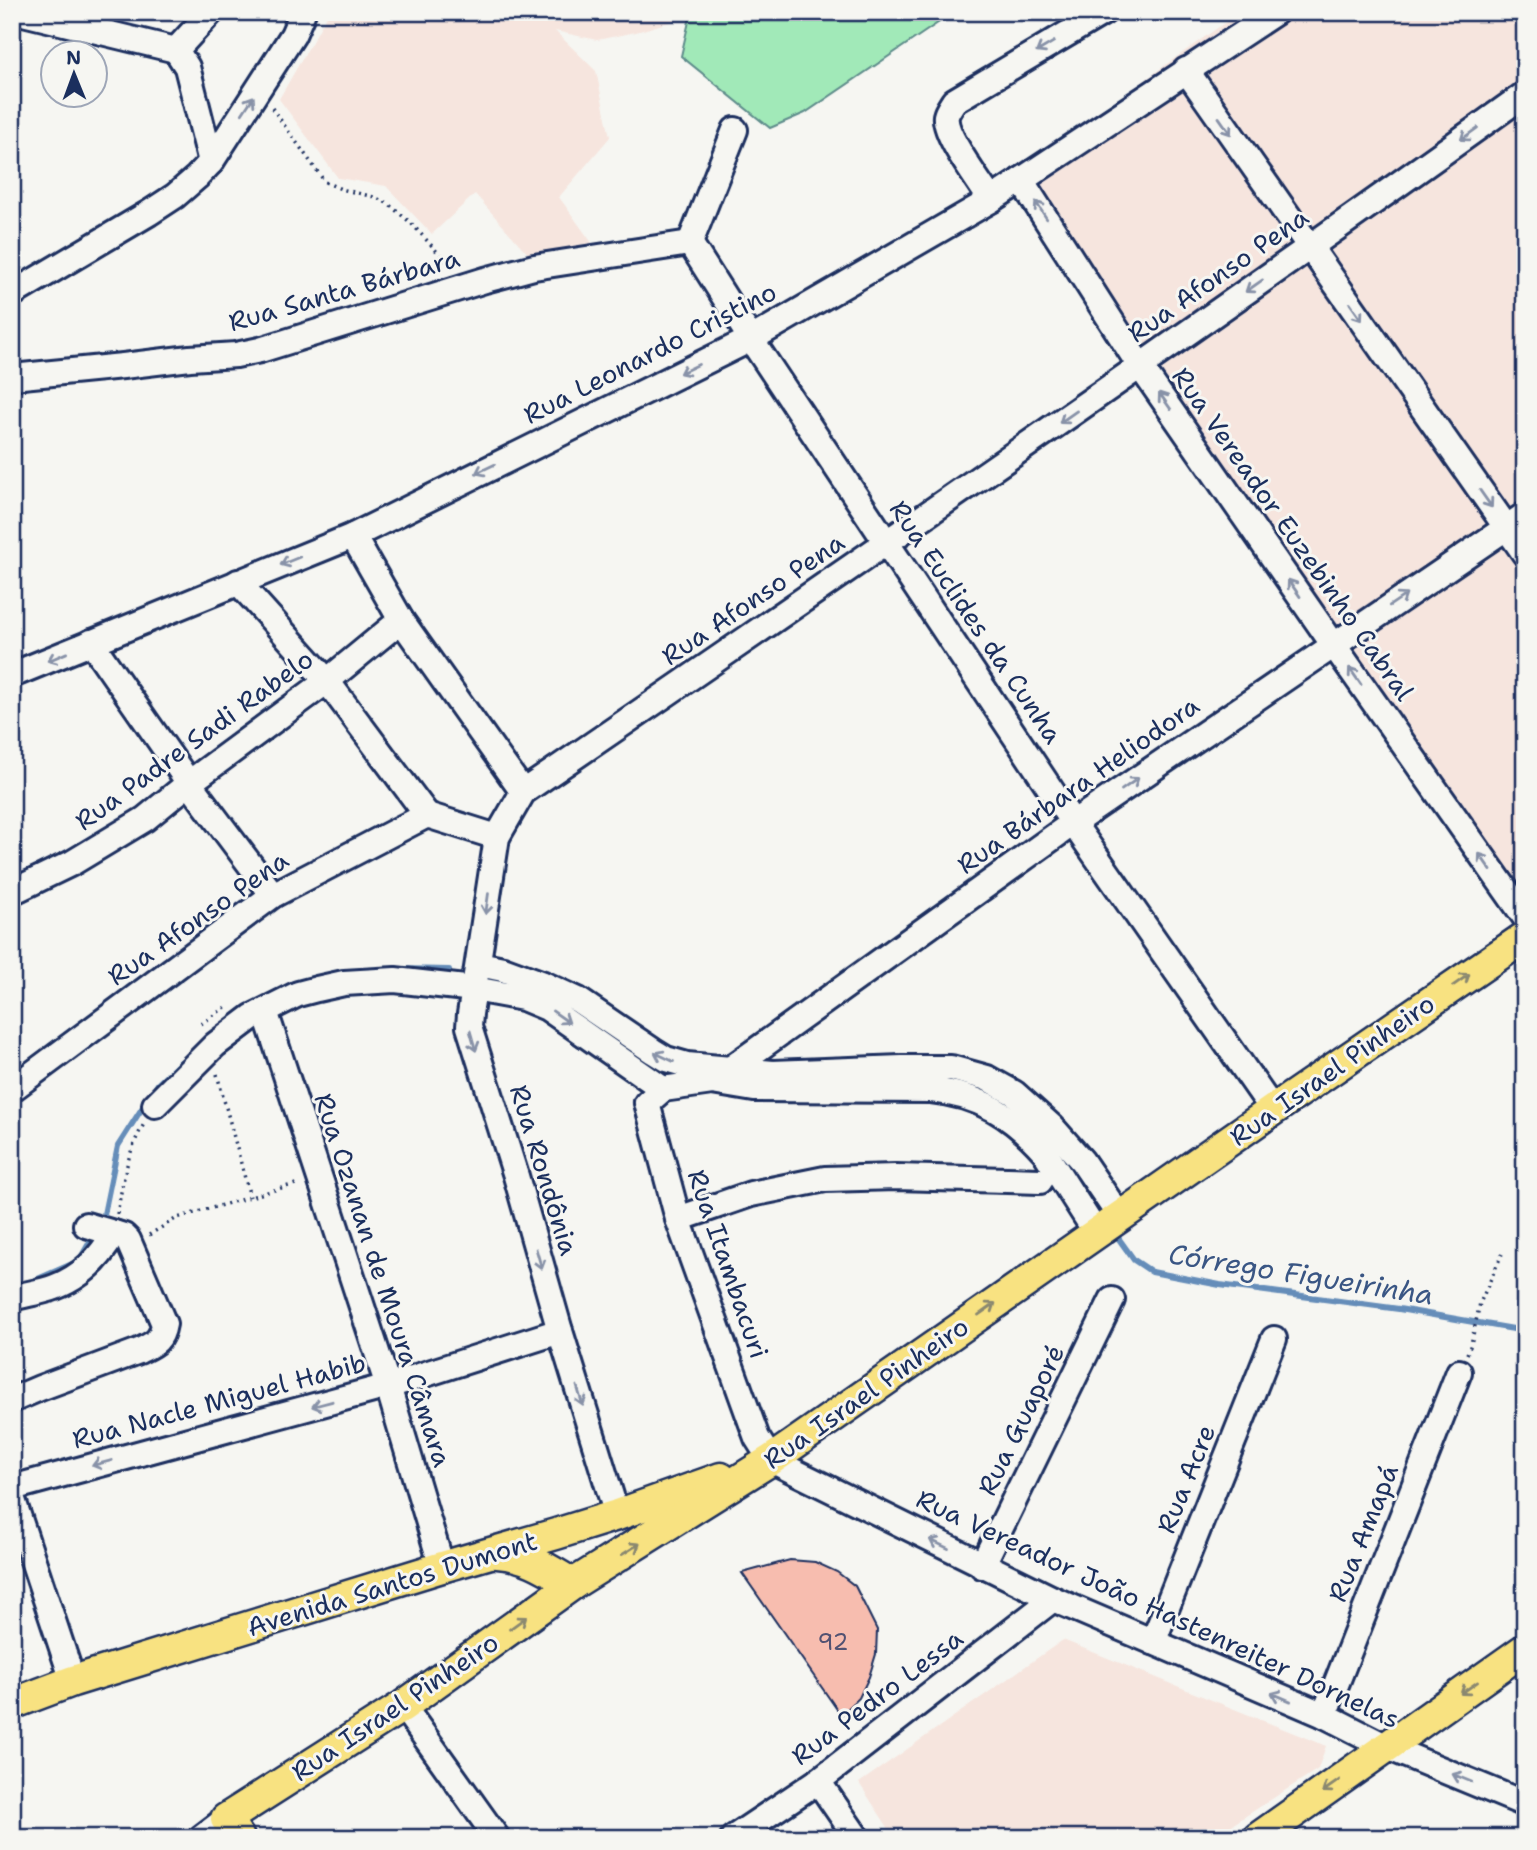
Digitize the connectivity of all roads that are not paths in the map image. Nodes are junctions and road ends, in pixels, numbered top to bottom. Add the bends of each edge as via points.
1 (19, 12) edge
2 (211, 12) edge
3 (303, 12) edge
4 (1104, 12) edge
5 (1276, 12) edge
6 (176, 50) junction
7 (1186, 70) junction
8 (1525, 94) edge
9 (735, 130) dead end
10 (211, 162) junction
11 (1021, 180) junction
12 (991, 200) junction
13 (690, 243) junction
14 (1310, 247) junction
15 (12, 294) edge
16 (751, 339) junction
17 (1140, 366) junction
18 (12, 377) edge
19 (1516, 522) edge
20 (353, 536) junction
21 (888, 543) junction
22 (1525, 554) edge
23 (237, 582) junction
24 (401, 621) junction
25 (91, 642) junction
26 (1333, 645) junction
27 (12, 675) edge
28 (327, 681) junction
29 (189, 783) junction
30 (523, 792) junction
31 (428, 815) junction
32 (1073, 823) junction
33 (497, 836) junction
34 (12, 892) edge
35 (273, 895) junction
36 (1525, 918) edge
37 (1525, 937) edge
38 (479, 964) junction
39 (474, 989) junction
40 (265, 1011) junction
41 (721, 1075) junction
42 (663, 1088) junction
43 (12, 1089) edge
44 (155, 1105) road end
45 (1273, 1110) junction
46 (1040, 1181) dead end
47 (1112, 1205) dead end
48 (678, 1219) junction
49 (86, 1225) dead end
50 (1088, 1230) junction
51 (123, 1239) junction
52 (12, 1297) edge
53 (1112, 1300) dead end
54 (560, 1331) junction
55 (1274, 1339) dead end
56 (1459, 1372) dead end
57 (388, 1386) junction
58 (12, 1400) edge
59 (771, 1460) junction
60 (12, 1488) edge
61 (12, 1497) edge
62 (617, 1515) junction
63 (567, 1531) junction
64 (492, 1553) junction
65 (982, 1566) junction
66 (442, 1567) junction
67 (571, 1576) junction
68 (1053, 1599) junction
69 (1153, 1642) junction
70 (1525, 1649) edge
71 (73, 1681) junction
72 (12, 1704) edge
73 (403, 1706) junction
74 (1324, 1715) junction
75 (1387, 1747) junction
76 (818, 1781) junction
77 (1525, 1804) edge
78 (233, 1828) edge
79 (201, 1838) edge
80 (497, 1838) edge
81 (733, 1838) edge
82 (857, 1838) edge
83 (1258, 1838) edge

1 - 6 street
2 - 6 street
10 -> 3 street
4 -> 12 street via 954,101 946,116 949,134
5 - 7 street, Rua Leonardo Cristino
6 - 10 street via 187,67
7 - 11 street, Rua Leonardo Cristino
7 -> 14 street
8 -> 14 street, Rua Afonso Pena
9 - 13 street
10 - 15 street via 175,196
11 - 12 street, Rua Leonardo Cristino
17 -> 11 street, Rua Vereador Euzebinho Cabral
12 - 16 street, Rua Leonardo Cristino
13 - 16 street
13 - 18 street, Rua Santa Bárbara via 534,267 236,355
14 -> 17 street, Rua Afonso Pena
14 -> 19 street
16 -> 20 street, Rua Leonardo Cristino
16 - 21 street, Rua Euclides da Cunha
17 -> 21 street, Rua Afonso Pena
26 -> 17 street, Rua Vereador Euzebinho Cabral
19 - 22 street
26 -> 19 street, Rua Bárbara Heliodora
20 -> 23 street, Rua Leonardo Cristino
20 - 24 street
21 - 30 street, Rua Afonso Pena
21 - 32 street, Rua Euclides da Cunha
23 - 25 street, Rua Leonardo Cristino
23 - 28 street
24 - 28 street, Rua Padre Sadi Rabelo
24 - 30 street
25 -> 27 street, Rua Leonardo Cristino
25 - 29 street
32 -> 26 street, Rua Bárbara Heliodora
36 -> 26 street, Rua Vereador Euzebinho Cabral
28 - 29 street, Rua Padre Sadi Rabelo
28 - 31 street
29 - 34 street, Rua Padre Sadi Rabelo via 134,826
29 - 35 street
30 - 33 street, Rua Afonso Pena
31 - 33 street
31 - 35 street, Rua Afonso Pena
32 - 41 street, Rua Bárbara Heliodora
32 - 45 street, Rua Euclides da Cunha
33 -> 38 street, Rua Rondônia
35 - 43 street, Rua Afonso Pena
45 -> 37 main road, Rua Israel Pinheiro
38 - 39 street, Rua Rondônia
41 -> 38 street via 666,1059 578,1000 541,983
39 - 40 street via 395,980 344,983 298,994
39 -> 42 street via 523,998 547,1008
39 -> 54 street, Rua Rondônia via 472,1039
40 - 44 street via 211,1050
40 - 57 street, Rua Ozanan de Moura Câmara
41 - 42 street, Rua Bárbara Heliodora
41 - 47 street via 951,1068 987,1078 1014,1093 1052,1127
41 - 50 street via 754,1089 931,1090 971,1098 1001,1112 1044,1151
42 - 48 street, Rua Itambacuri via 647,1102
45 - 50 main road, Rua Israel Pinheiro via 1163,1186
46 - 48 street via 825,1179 751,1194
48 - 59 street, Rua Itambacuri via 757,1438
49 - 51 street
59 -> 50 main road, Rua Israel Pinheiro
51 - 52 street via 82,1273 55,1287
51 - 58 street via 164,1324 161,1336 139,1351
53 - 65 street, Rua Guaporé
54 - 57 street, Rua Nacle Miguel Habib
54 -> 62 street, Rua Rondônia
55 - 69 street, Rua Acre
56 - 74 street, Rua Amapá
57 -> 60 street, Rua Nacle Miguel Habib
57 - 66 street, Rua Ozanan de Moura Câmara
59 - 62 main road, Avenida Santos Dumont
65 -> 59 street, Rua Vereador João Hastenreiter Dornelas
67 -> 59 main road, Rua Israel Pinheiro
61 - 71 street
62 - 63 main road, Avenida Santos Dumont
63 - 64 main road, Avenida Santos Dumont
63 - 67 main road via 550,1550
63 - 67 main road via 586,1536 593,1554
64 - 66 main road, Avenida Santos Dumont
64 - 67 main road via 523,1557
65 - 68 street, Rua Vereador João Hastenreiter Dornelas
66 - 71 main road, Avenida Santos Dumont
73 -> 67 main road, Rua Israel Pinheiro
68 - 69 street, Rua Vereador João Hastenreiter Dornelas
68 - 76 street, Rua Pedro Lessa
74 -> 69 street, Rua Vereador João Hastenreiter Dornelas
70 -> 75 main road
71 - 72 main road, Avenida Santos Dumont
73 - 78 main road, Rua Israel Pinheiro
73 - 80 street
74 - 75 street, Rua Vereador João Hastenreiter Dornelas
77 -> 75 street, Rua Vereador João Hastenreiter Dornelas
75 -> 83 main road
76 - 81 street, Rua Pedro Lessa
76 - 82 street
78 - 79 street, Rua Israel Pinheiro

